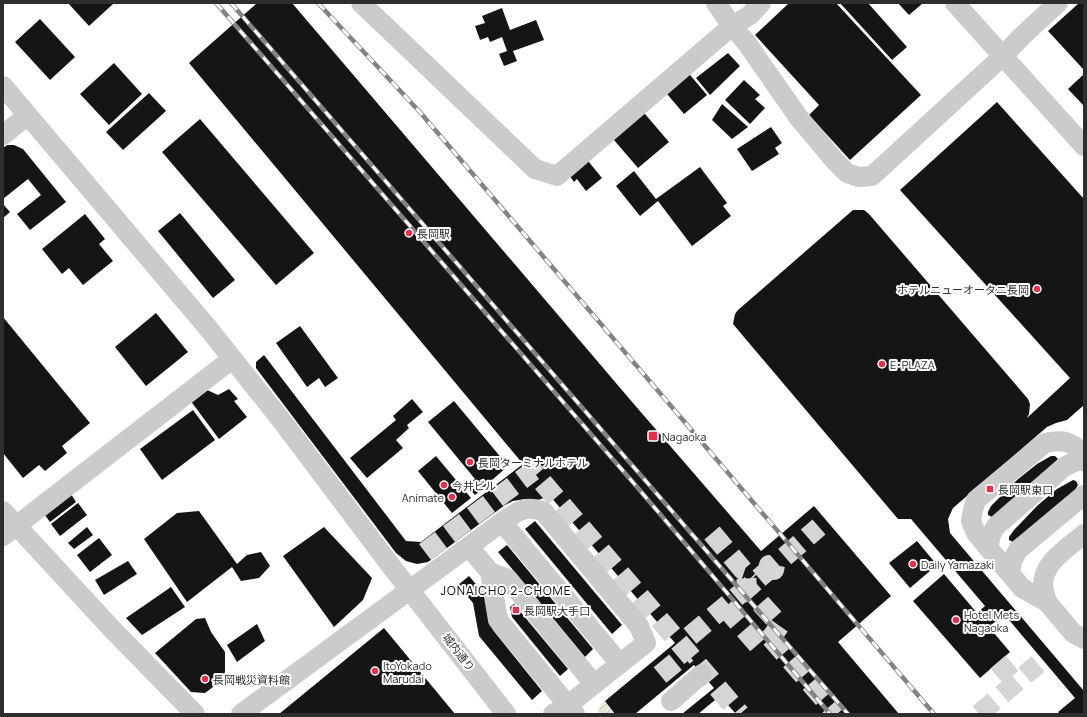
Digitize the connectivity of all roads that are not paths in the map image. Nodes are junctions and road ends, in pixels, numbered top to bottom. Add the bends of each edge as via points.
1 (361, 3) edge
2 (716, 3) edge
3 (761, 3) edge
4 (955, 3) edge
5 (1058, 3) edge
6 (732, 26) junction
7 (1003, 56) junction
8 (3, 86) edge
9 (27, 116) junction
10 (3, 135) edge
11 (1084, 146) edge
12 (232, 358) junction
13 (1084, 455) edge
14 (1084, 461) edge
15 (1084, 494) edge
16 (3, 511) edge
17 (502, 522) junction
18 (10, 531) edge
19 (1084, 534) edge
20 (470, 547) junction
21 (988, 548) junction
22 (490, 572) junction
23 (1010, 573) junction
24 (411, 591) junction
25 (1047, 602) junction
26 (1084, 639) edge
27 (620, 664) junction
28 (702, 674) dead end
29 (594, 684) junction
30 (672, 694) dead end
31 (566, 711) edge
32 (195, 714) edge
33 (241, 714) edge
34 (506, 714) edge

1 - 6 street via 535,169 557,176
2 - 6 street
3 - 6 street via 750,15
4 - 7 street
5 - 7 street
6 - 7 street via 799,118 847,173 859,177 872,176
7 - 11 street
8 - 9 street, 城内通り
9 - 10 street
9 - 12 street, 城内通り
12 - 18 street
12 - 24 street, 城内通り
13 - 21 street via 1068,442 1056,440 1045,443 976,500 971,521
14 - 21 street via 1076,461 1064,468 996,526
15 - 23 street via 1018,550 1012,561
16 - 18 street
17 - 20 street
17 - 27 street
17 - 27 street via 526,508 537,509 550,518 639,626 646,642
18 - 32 street via 112,628
19 - 25 street via 1049,565 1043,586
20 - 22 street
20 - 24 street
21 - 23 street
22 - 29 street via 508,579
22 - 31 street via 498,620
23 - 25 street via 1022,588
24 - 33 street
24 - 34 street, 城内通り
25 - 26 street via 1073,633
27 - 29 street
28 - 30 street
29 - 31 street

